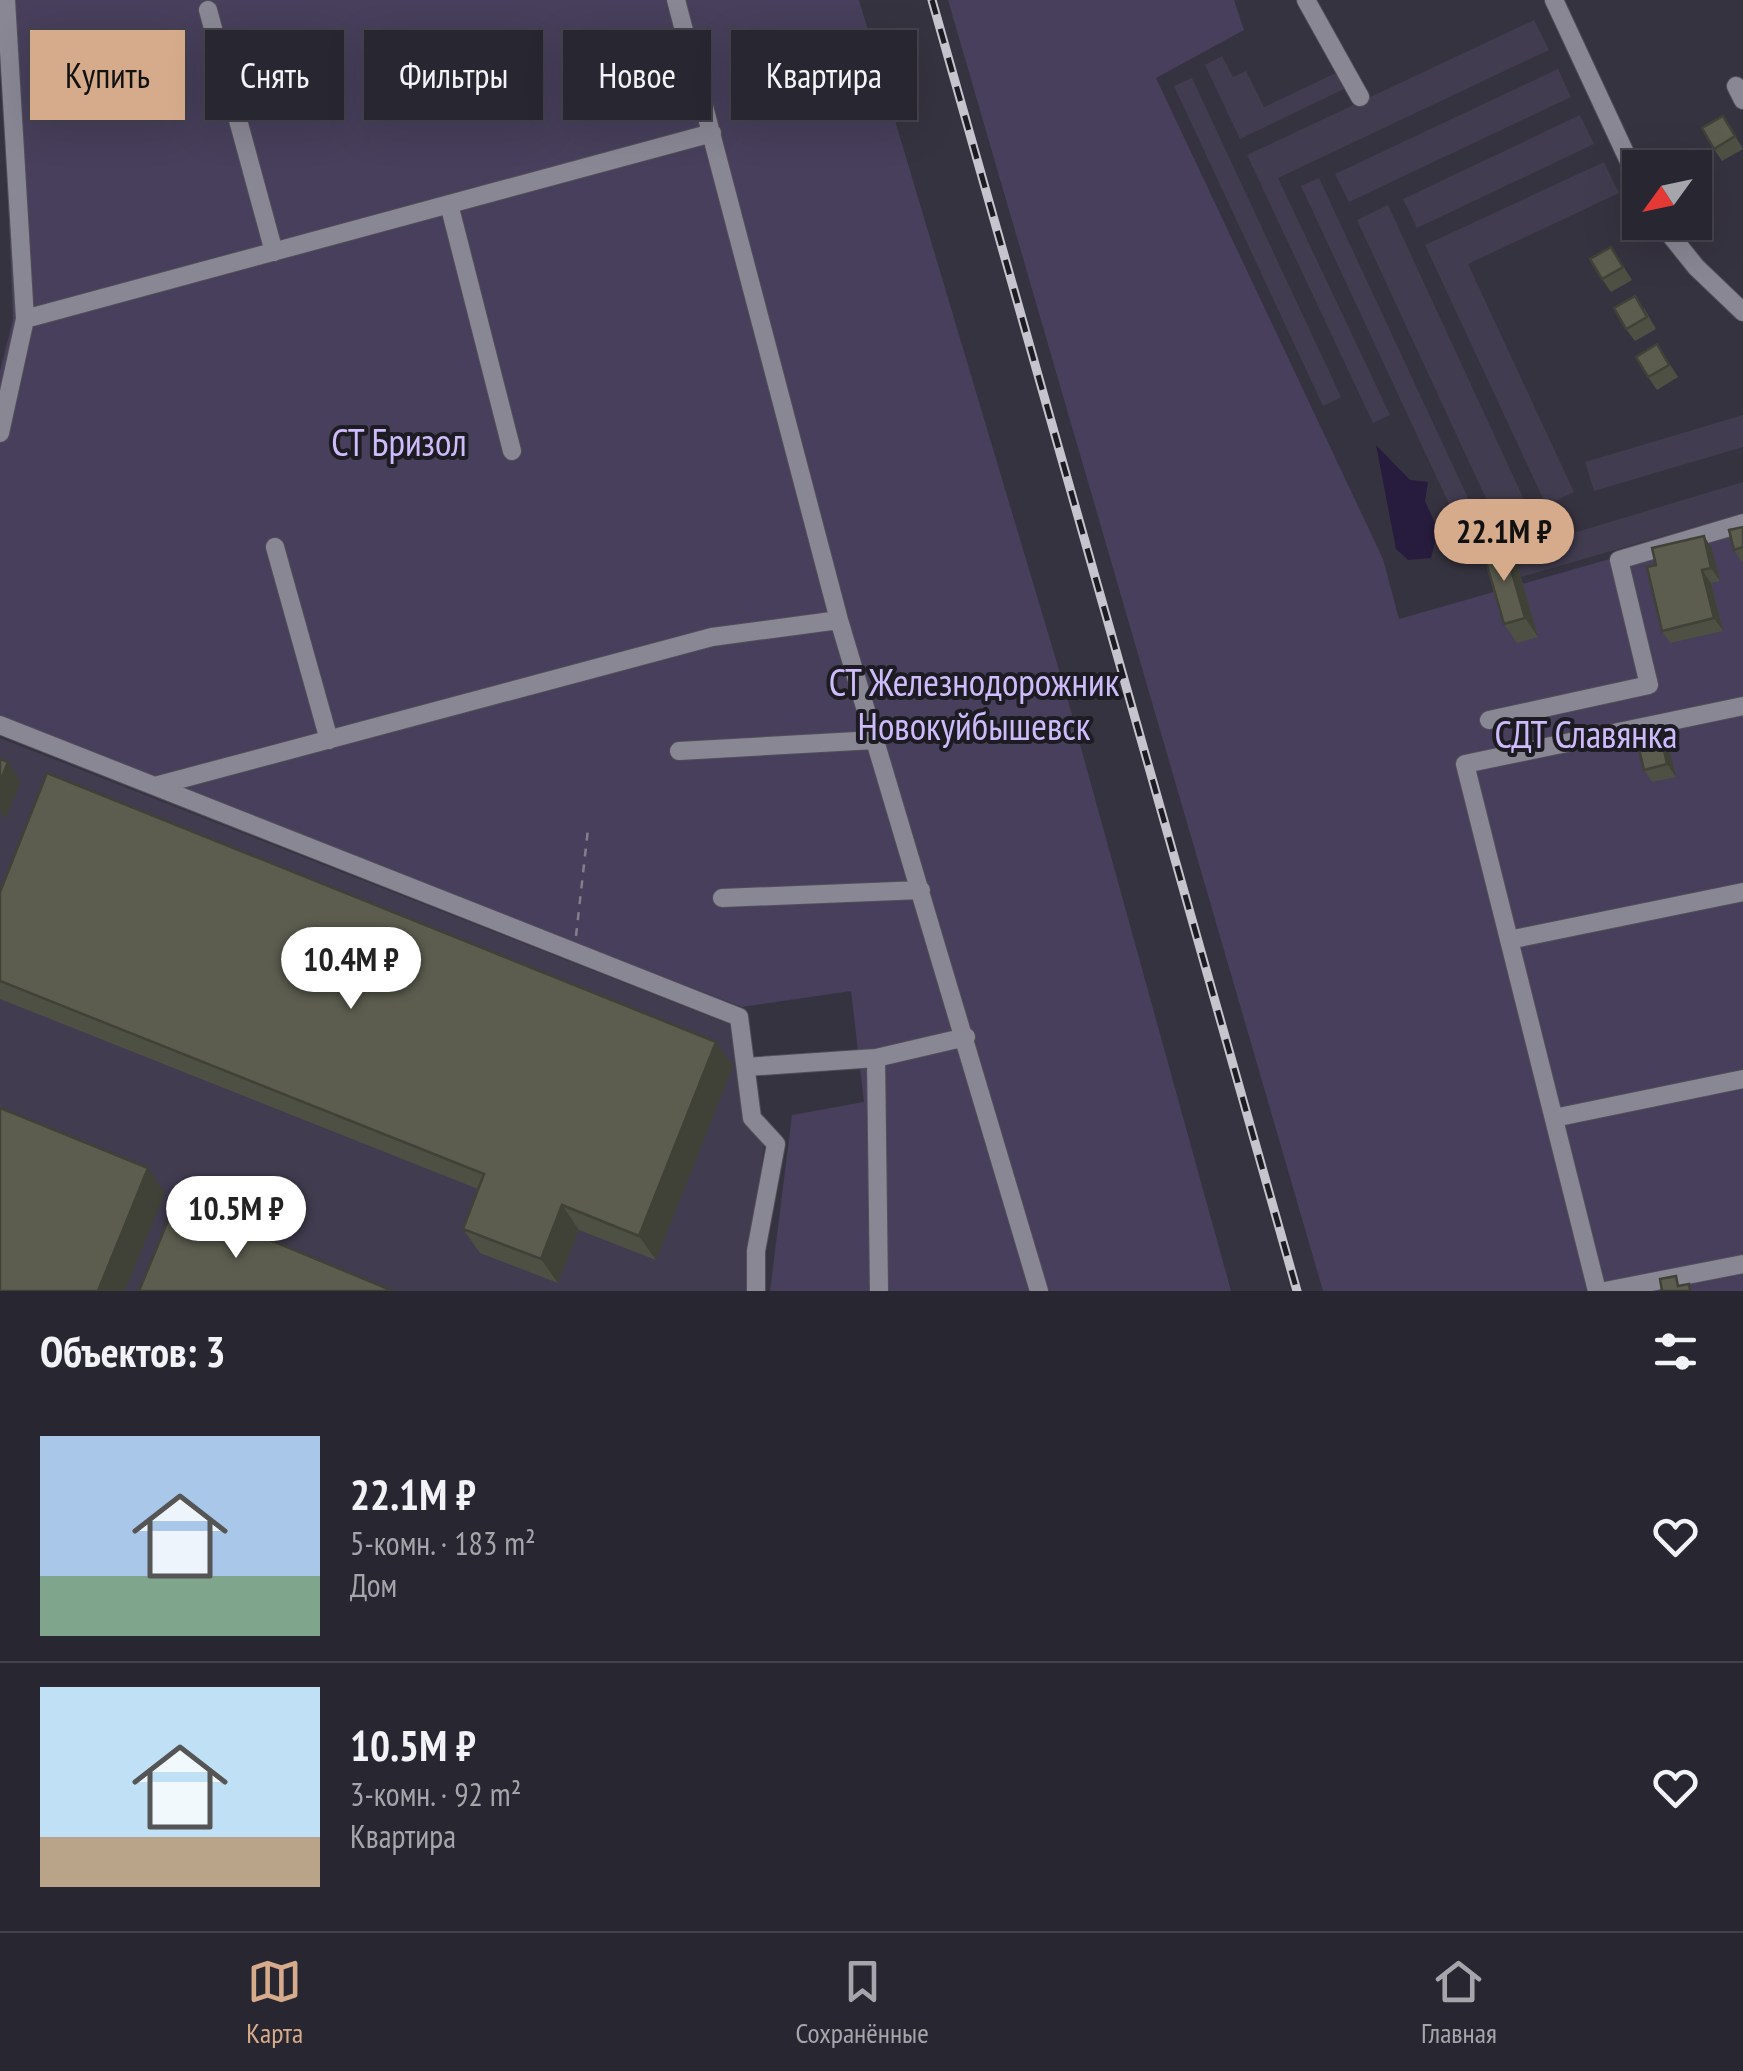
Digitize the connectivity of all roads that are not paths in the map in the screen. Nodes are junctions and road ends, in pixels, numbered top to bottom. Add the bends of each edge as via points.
1 (6, 0) edge
2 (676, 0) edge
3 (1306, 0) edge
4 (1554, 0) edge
5 (208, 10) dead end
6 (1360, 97) dead end
7 (712, 133) junction
8 (1623, 150) edge
9 (449, 204) junction
10 (1674, 240) edge
11 (274, 252) junction
12 (1743, 312) edge
13 (25, 319) junction
14 (0, 432) edge
15 (512, 451) dead end
16 (1743, 523) edge
17 (275, 546) dead end
18 (838, 620) junction
19 (1743, 706) edge
20 (1489, 720) dead end
21 (0, 725) edge
22 (329, 740) junction
23 (875, 740) junction
24 (679, 750) dead end
25 (155, 786) junction
26 (921, 890) junction
27 (1743, 892) edge
28 (722, 898) dead end
29 (1510, 940) junction
30 (966, 1037) junction
31 (876, 1058) junction
32 (746, 1067) junction
33 (1743, 1080) edge
34 (1554, 1118) junction
35 (1743, 1264) edge
36 (756, 1291) edge
37 (879, 1291) edge
38 (1039, 1291) edge
39 (1597, 1291) edge
40 (1605, 1291) edge

1 - 13 street
2 - 7 street
3 - 6 street
4 - 8 street
5 - 11 street
7 - 9 street
7 - 18 street
9 - 11 street
9 - 15 street
10 - 12 street
11 - 13 street
13 - 14 street
16 - 20 street via 1620,560 1650,685
17 - 22 street
18 - 22 street via 712,637
18 - 23 street
19 - 29 street via 1466,764
21 - 25 street
22 - 25 street
23 - 24 street
23 - 26 street
25 - 32 street via 739,1017
26 - 28 street
26 - 30 street
27 - 29 street
29 - 34 street
30 - 31 street
30 - 38 street
31 - 32 street
31 - 37 street
32 - 36 street via 752,1118 776,1144 756,1252
33 - 34 street
34 - 39 street
35 - 40 street

